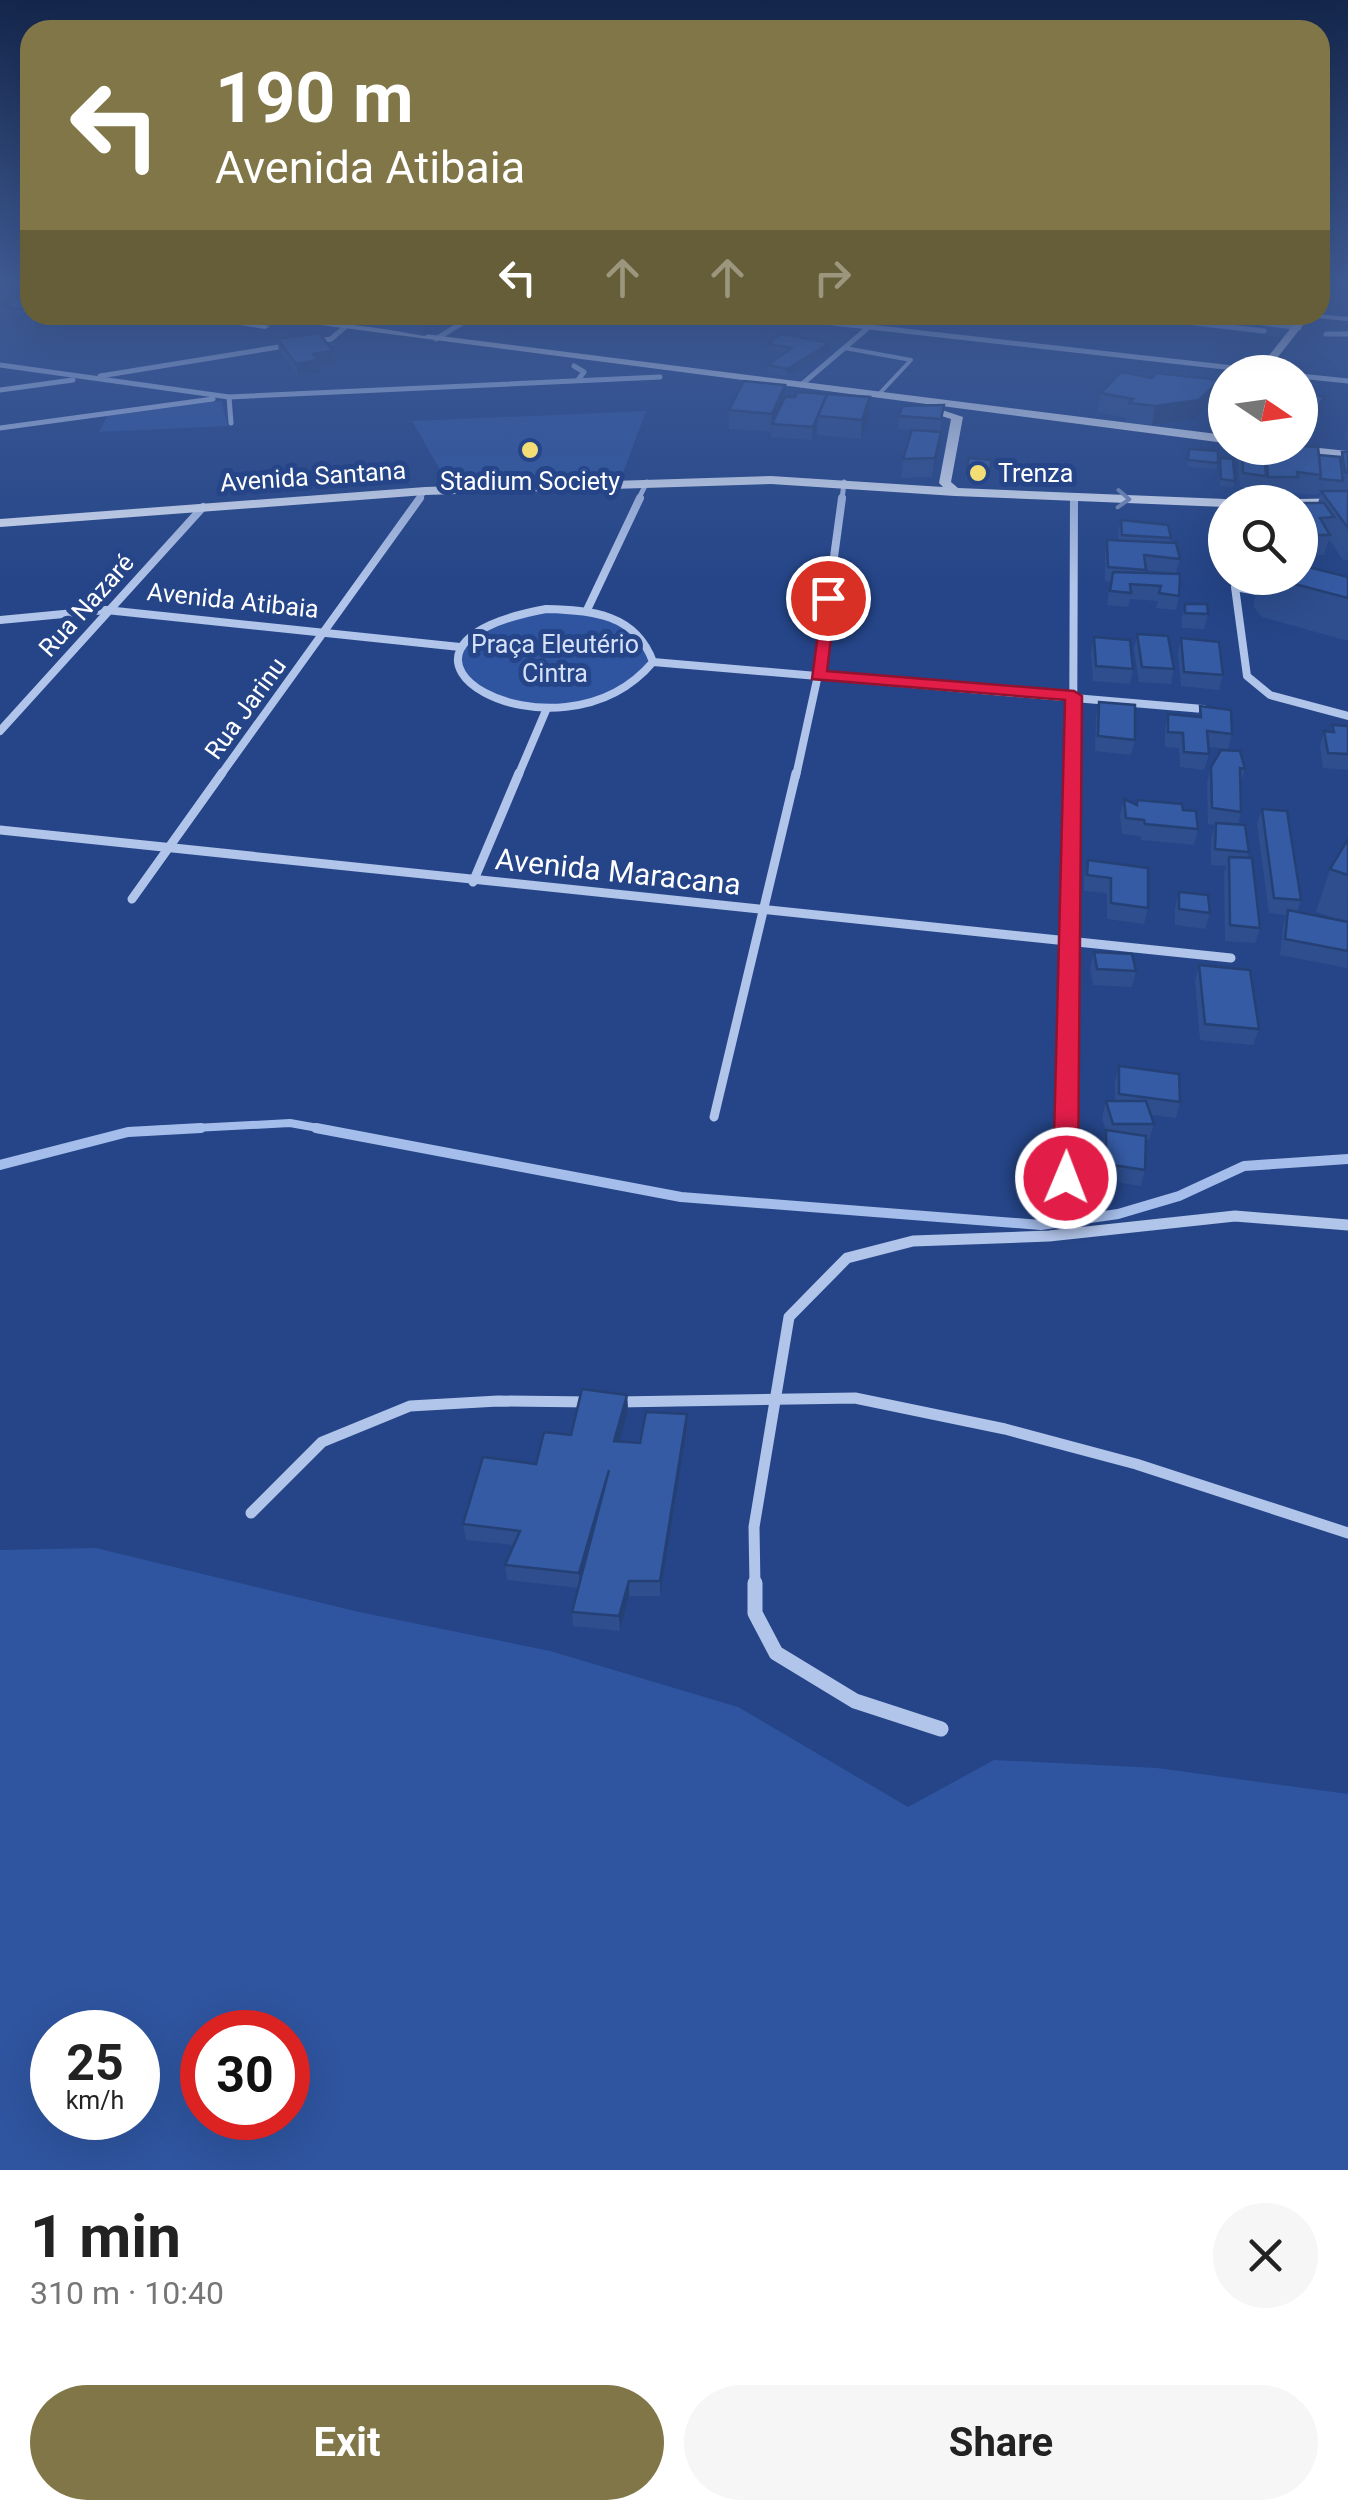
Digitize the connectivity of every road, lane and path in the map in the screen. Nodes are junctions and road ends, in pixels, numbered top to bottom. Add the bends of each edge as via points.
1 (34, 385) edge
2 (138, 385) edge
3 (486, 385) edge
4 (729, 385) edge
5 (803, 385) edge
6 (888, 385) edge
7 (0, 390) edge
8 (880, 394) junction
9 (229, 398) junction
10 (991, 408) junction
11 (957, 421) junction
12 (232, 423) dead end
13 (0, 428) edge
14 (1208, 433) edge
15 (1318, 451) edge
16 (1348, 455) edge
17 (647, 482) junction
18 (844, 482) junction
19 (950, 488) junction
20 (424, 490) junction
21 (1074, 497) junction
22 (1208, 502) edge
23 (1318, 502) edge
24 (1348, 502) edge
25 (202, 507) junction
26 (0, 523) edge
27 (1280, 596) edge
28 (106, 610) junction
29 (587, 610) junction
30 (0, 620) edge
31 (323, 632) junction
32 (460, 648) junction
33 (653, 662) junction
34 (818, 675) junction
35 (1074, 696) junction
36 (547, 708) junction
37 (1203, 709) edge
38 (1348, 716) edge
39 (0, 731) edge
40 (0, 830) edge
41 (168, 849) junction
42 (473, 882) junction
43 (132, 899) dead end
44 (766, 911) junction
45 (1072, 944) junction
46 (1232, 958) dead end
47 (714, 1118) dead end
48 (1066, 1178) dead end
49 (1348, 1225) edge
50 (776, 1400) junction
51 (251, 1513) dead end
52 (1348, 1533) edge
53 (941, 1729) dead end

1 - 7 street
2 - 9 street
3 - 9 street
4 - 11 main road via 944,411
5 - 8 main road
6 - 8 lane
8 - 10 main road
9 - 12 street
9 - 13 street
10 - 11 main road
10 - 14 main road
11 - 19 main road
15 - 16 main road
17 - 18 main road, Avenida Santana
17 - 20 main road, Avenida Santana
17 - 29 street
18 - 19 main road, Avenida Santana
18 - 34 street
19 - 21 main road, Avenida Santana
20 - 25 main road, Avenida Santana
20 - 31 street, Rua Jarinu
21 -> 22 main road, Avenida Santana
21 - 35 street
23 - 24 main road
25 - 26 main road, Avenida Santana
25 - 28 street, Rua Nazaré
27 - 38 street via 1235,587 1247,676 1270,695
28 - 30 street, Avenida Atibaia
28 - 31 street, Avenida Atibaia
28 - 39 street, Rua Nazaré
29 - 32 street via 518,614 472,633
29 - 33 street via 642,635
31 - 32 street, Avenida Atibaia
31 - 41 street, Rua Jarinu
32 - 36 street via 463,678 478,691
33 - 34 street
33 - 36 street via 620,692
34 - 35 street
34 - 44 street
35 - 37 street
35 - 45 street
36 - 42 street
40 - 41 street, Avenida Maracana
41 - 42 street, Avenida Maracana
41 - 43 street, Rua Jarinu
42 - 44 street, Avenida Maracana
44 - 45 street, Avenida Maracana
44 - 47 street
45 - 46 street, Avenida Maracana
45 - 48 street
49 - 50 street via 1235,1216 1048,1236 913,1241 847,1258 789,1317
50 - 51 street via 410,1406 322,1442
50 - 52 street via 855,1398 1005,1429
50 - 53 street via 754,1527 756,1613 776,1653 855,1701

